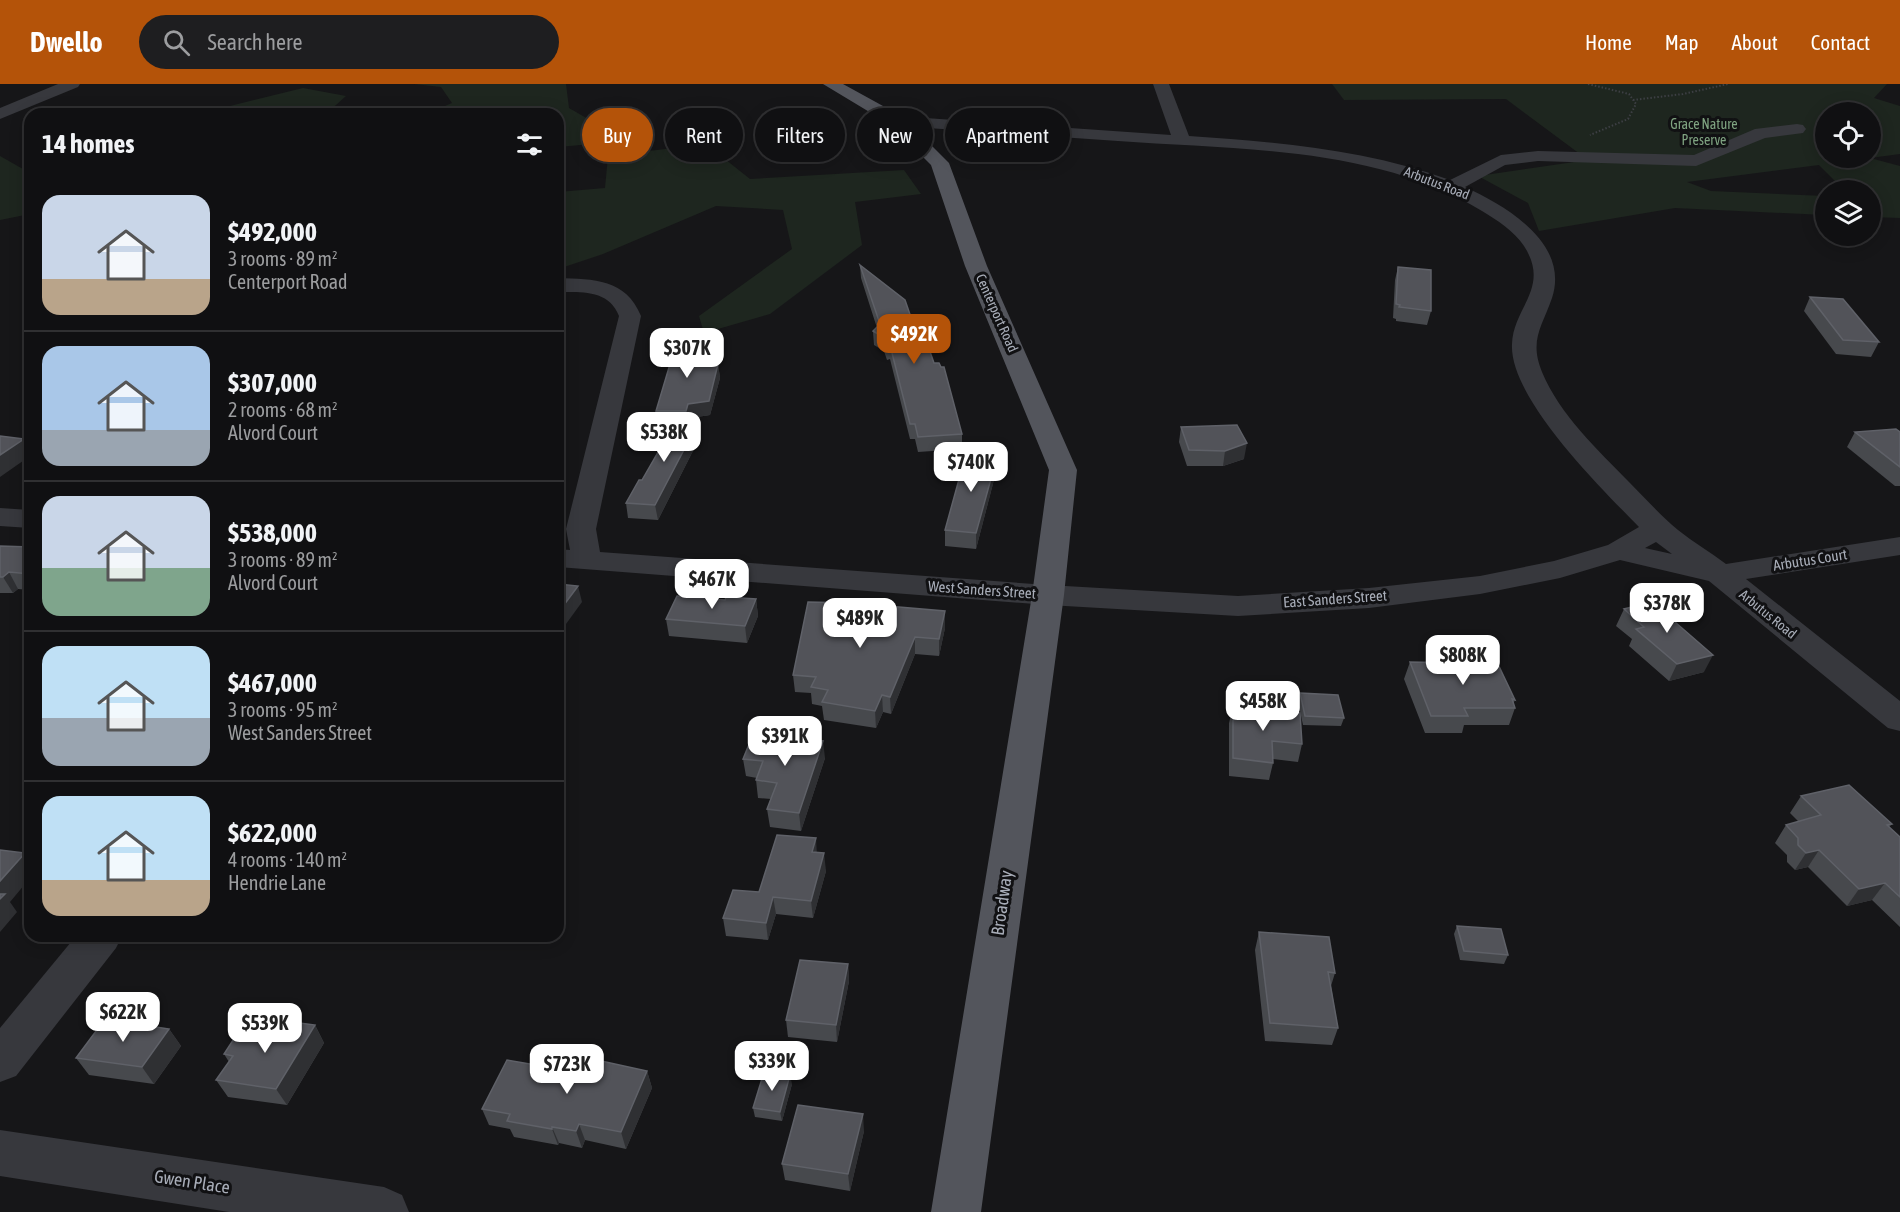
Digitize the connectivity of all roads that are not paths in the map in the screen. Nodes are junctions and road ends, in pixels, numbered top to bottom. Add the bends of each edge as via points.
1 (72, 84) edge
2 (831, 84) edge
3 (1161, 84) edge
4 (874, 108) edge
5 (0, 114) edge
6 (933, 124) edge
7 (1797, 129) dead end
8 (1182, 141) junction
9 (933, 156) edge
10 (1452, 186) junction
11 (564, 285) edge
12 (0, 517) edge
13 (24, 519) edge
14 (1658, 528) junction
15 (1900, 546) edge
16 (1618, 551) junction
17 (572, 560) edge
18 (1720, 574) junction
19 (1048, 595) junction
20 (1900, 718) edge
21 (96, 942) edge
22 (0, 1062) edge
23 (0, 1153) edge
24 (384, 1212) edge
25 (956, 1212) edge

1 - 5 street
2 - 4 main road, Centerport Road
3 - 8 street
6 - 8 street, Arbutus Road
7 - 10 street via 1761,133 1696,161 1539,156 1501,160
8 - 10 street, Arbutus Road via 1330,154 1390,166
9 - 19 main road, Centerport Road via 940,163 976,266 1063,470
10 - 14 street, Arbutus Road via 1510,220 1538,248 1544,278 1539,304 1524,336 1527,364 1535,385 1587,454
11 - 17 street via 608,291 624,301 630,316
12 - 13 street
14 - 16 street, East Sanders Street
14 - 18 street, Arbutus Road
15 - 18 street, Arbutus Court
16 - 18 street, East Sanders Street
16 - 19 street, East Sanders Street via 1560,569 1480,585 1369,598 1238,606
17 - 19 street, West Sanders Street
18 - 20 street, Arbutus Road
19 - 25 main road, Broadway
21 - 22 street
23 - 24 street, Gwen Place

